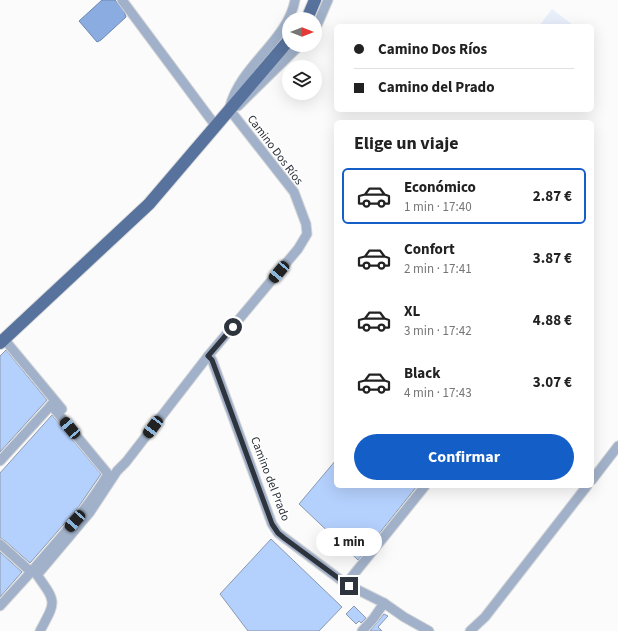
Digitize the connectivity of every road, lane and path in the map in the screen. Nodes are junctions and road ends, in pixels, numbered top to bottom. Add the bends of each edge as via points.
1 (122, 0) edge
2 (296, 0) edge
3 (315, 0) edge
4 (328, 0) edge
5 (310, 12) edge
6 (322, 14) edge
7 (282, 48) edge
8 (293, 52) edge
9 (229, 109) junction
10 (215, 125) junction
11 (2, 341) edge
12 (208, 356) junction
13 (53, 403) junction
14 (618, 446) edge
15 (0, 461) edge
16 (117, 471) junction
17 (594, 477) edge
18 (423, 488) edge
19 (585, 488) edge
20 (0, 544) edge
21 (31, 572) junction
22 (346, 584) junction
23 (384, 603) junction
24 (0, 606) edge
25 (40, 631) edge
26 (362, 631) edge
27 (429, 631) edge
28 (470, 631) edge

1 - 10 street
2 - 9 street via 285,26 237,87
3 - 5 main road
4 - 6 street
7 - 9 main road
8 - 9 street via 239,106
9 - 10 main road
9 - 12 street, Camino Dos Ríos via 294,192 306,224 307,234 298,249
10 - 11 main road via 149,204
11 - 13 street
12 - 16 street, Camino Dos Ríos
12 - 22 street, Camino del Prado via 212,360 272,524 278,533
13 - 15 street
13 - 16 street via 109,468
13 - 21 street via 108,474 75,521
14 - 17 street
16 - 25 street, Camino Dos Ríos via 90,512 37,575 50,593 53,608
18 - 22 street
19 - 28 street via 485,617
20 - 21 street
21 - 24 street
22 - 23 street, Camino del Prado
23 - 26 street
23 - 27 street, Camino del Prado

